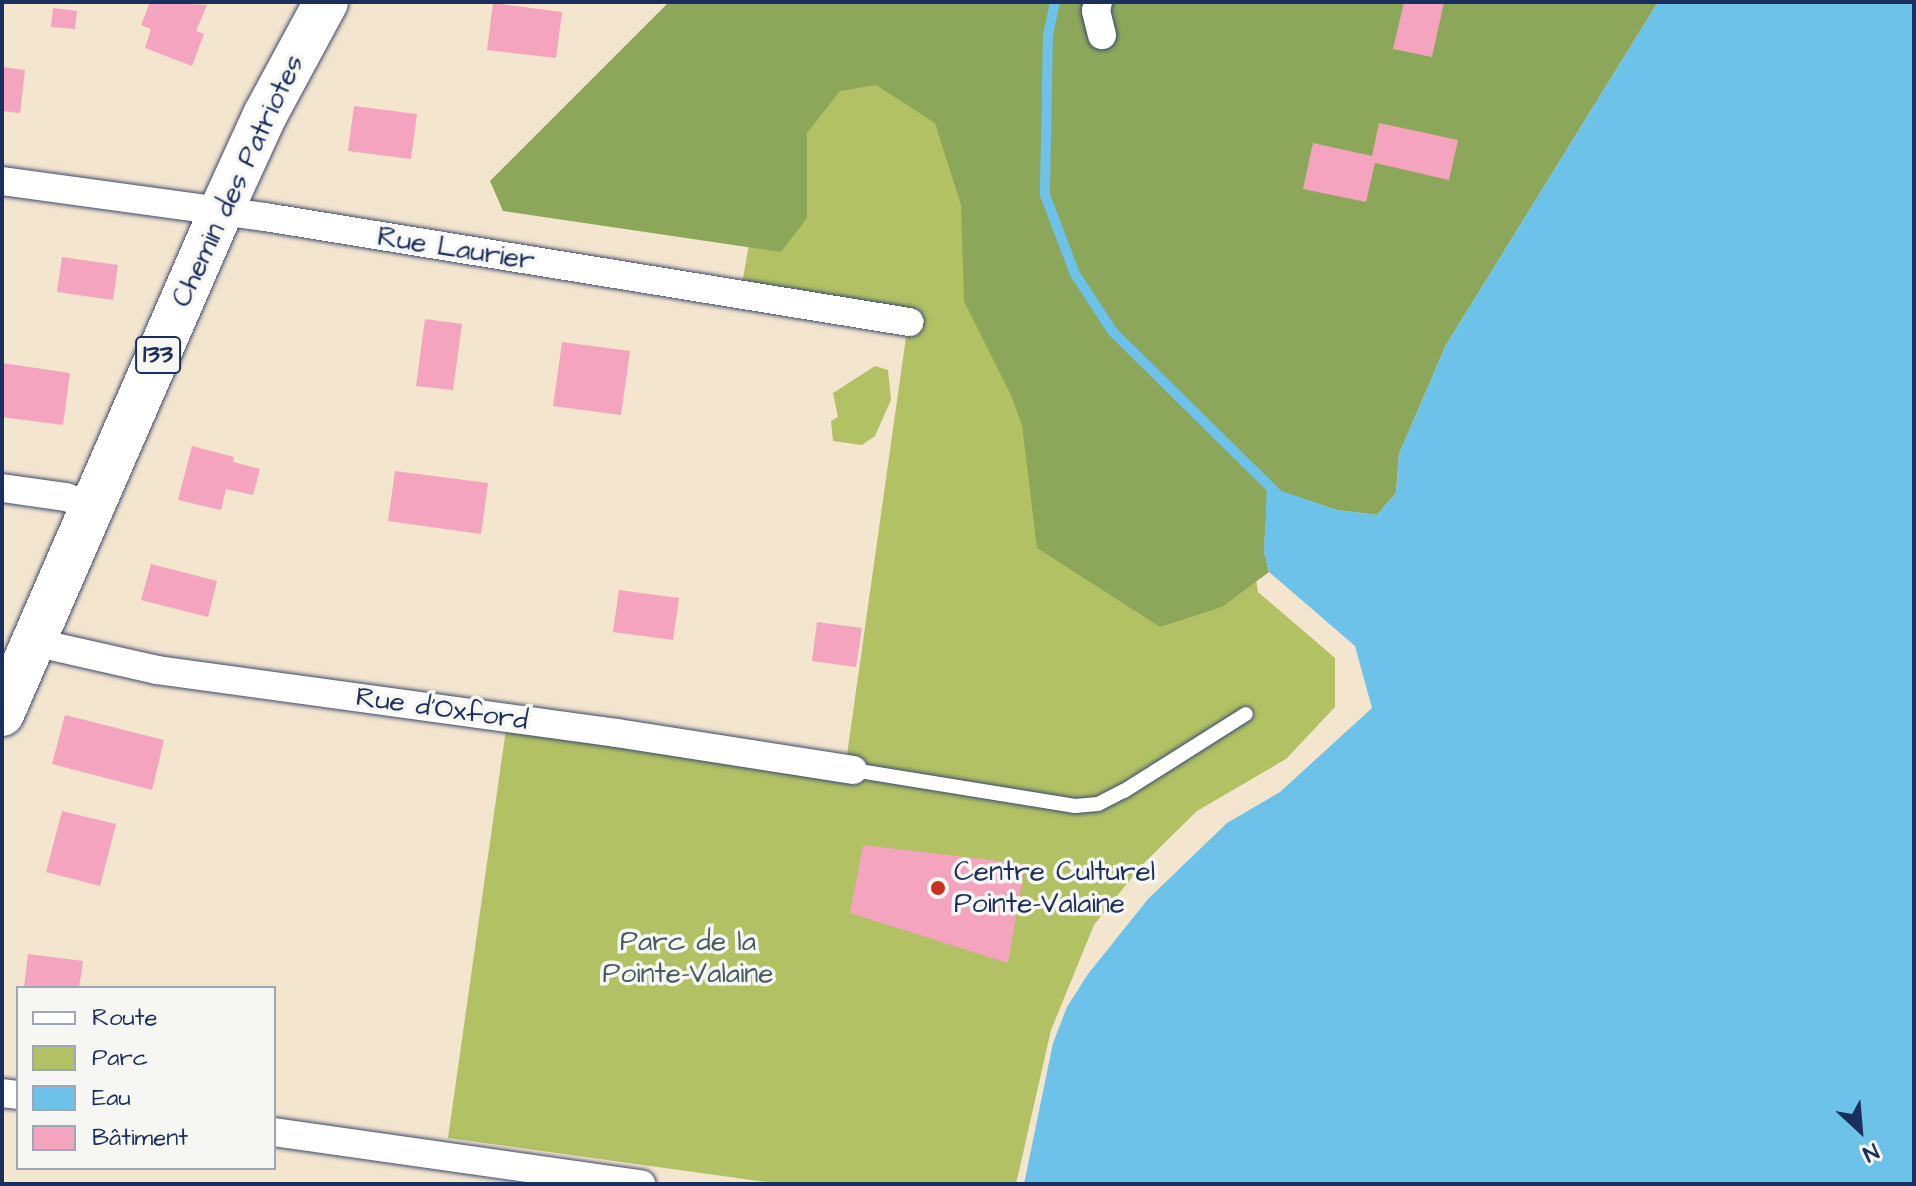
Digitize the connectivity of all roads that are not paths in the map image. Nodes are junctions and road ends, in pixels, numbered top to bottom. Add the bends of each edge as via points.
1 (326, 2) edge
2 (1098, 2) edge
3 (1102, 35) dead end
4 (2, 181) edge
5 (221, 211) junction
6 (909, 322) dead end
7 (2, 488) edge
8 (92, 507) junction
9 (33, 642) junction
10 (2, 714) edge
11 (1246, 714) dead end
12 (853, 770) joint
13 (276, 1132) edge
14 (641, 1184) edge

1 - 5 main road, Chemin des Patriotes / 133
2 - 3 street
4 - 5 street, Rue Laurier
5 - 6 street, Rue Laurier
5 - 8 main road, Chemin des Patriotes / 133
7 - 8 street via 66,497
8 - 9 main road, Chemin des Patriotes / 133
9 - 10 main road, Chemin des Patriotes / 133
9 - 12 street, Rue d'Oxford via 157,670
11 - 12 lane via 1098,804 1075,806
13 - 14 street

